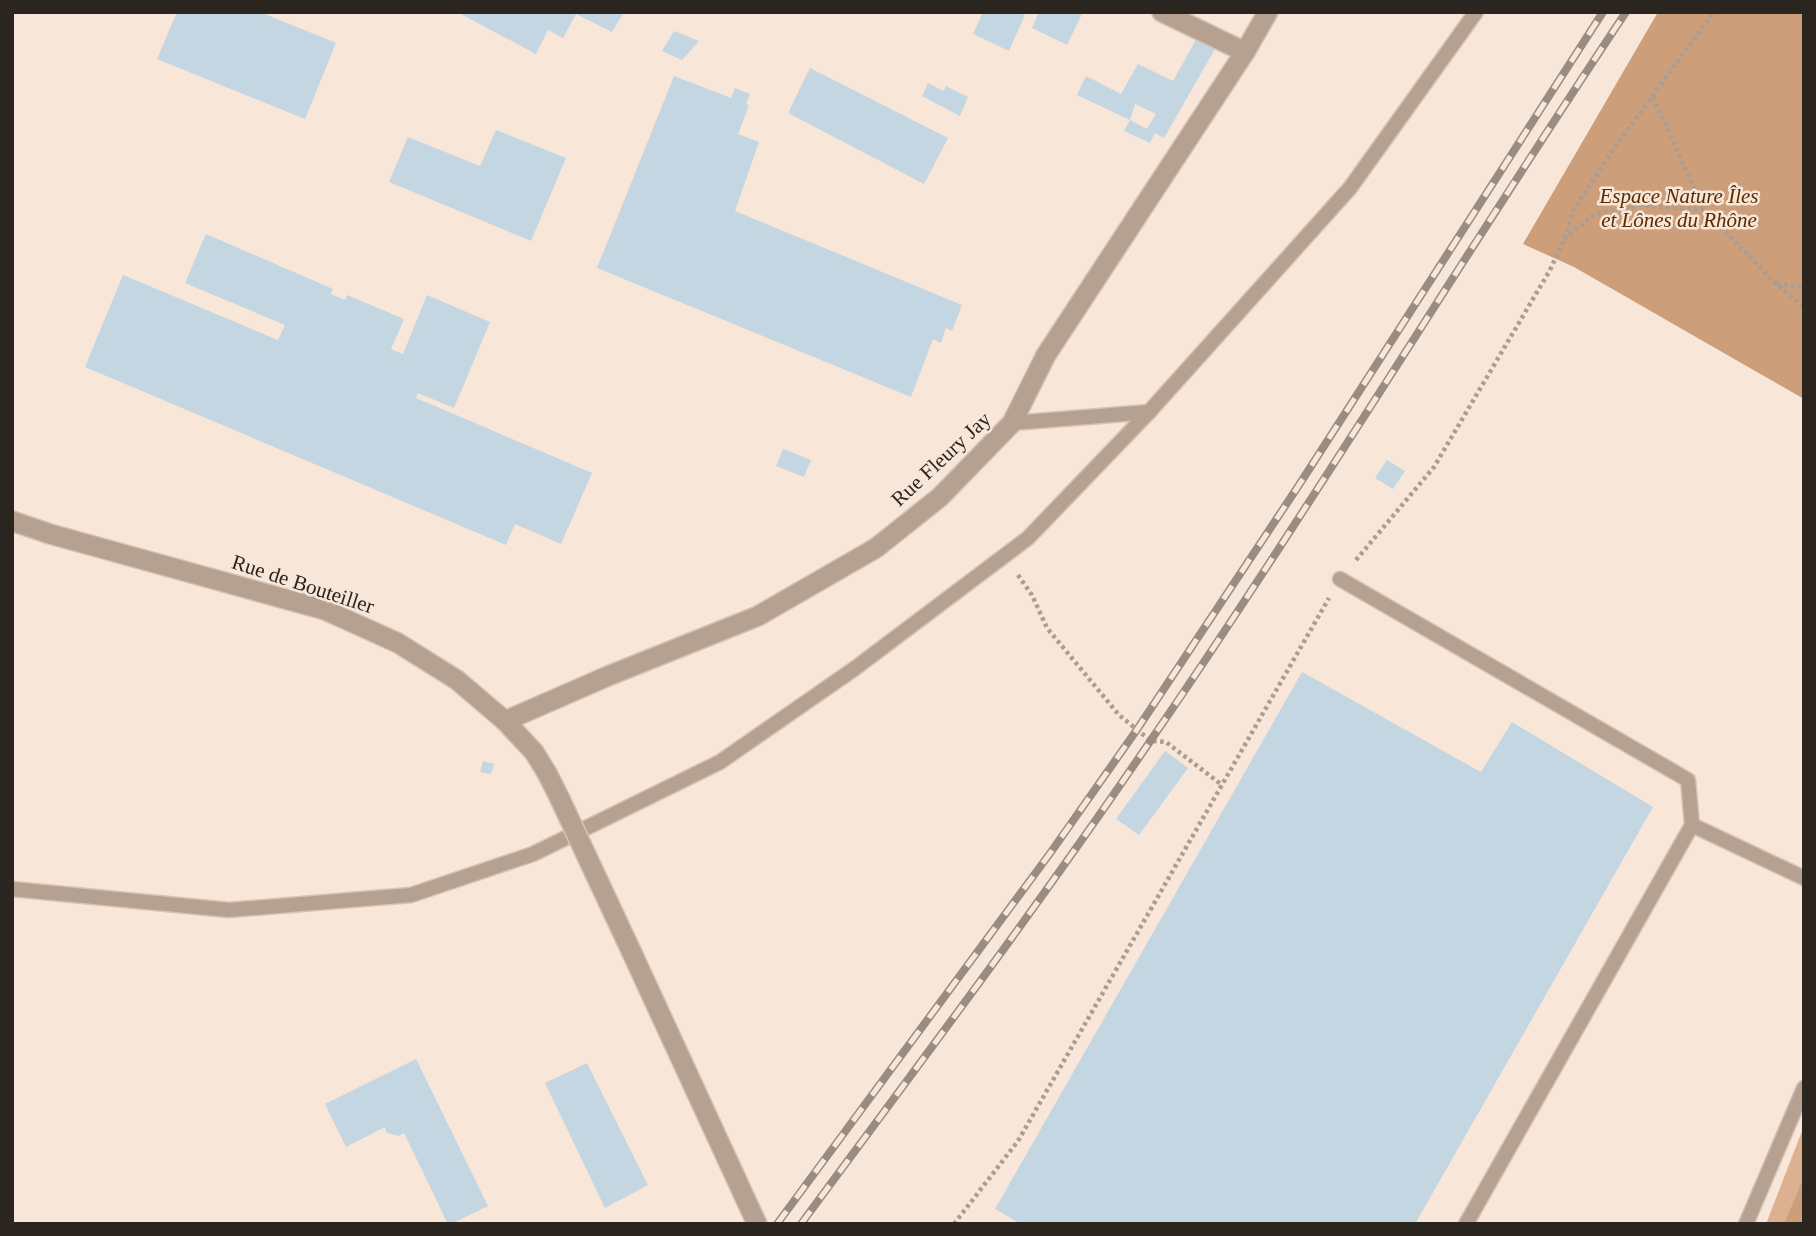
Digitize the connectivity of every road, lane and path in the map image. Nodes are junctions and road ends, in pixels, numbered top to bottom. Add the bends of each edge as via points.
1 (1162, 12) edge
2 (1268, 12) edge
3 (1476, 12) edge
4 (1714, 12) edge
5 (1245, 52) junction
6 (1653, 96) junction
7 (1704, 210) junction
8 (1564, 240) junction
9 (1776, 284) junction
10 (1804, 287) edge
11 (1804, 307) edge
12 (1149, 412) junction
13 (1012, 423) junction
14 (12, 521) edge
15 (1004, 556) junction
16 (1339, 579) junction
17 (505, 721) junction
18 (1222, 785) junction
19 (1692, 825) junction
20 (1804, 877) edge
21 (12, 889) edge
22 (1804, 1088) edge
23 (756, 1223) edge
24 (954, 1224) edge
25 (1466, 1224) edge
26 (1746, 1224) edge

1 - 5 street
2 - 5 street, Rue Fleury Jay
3 - 12 lane via 1350,188
4 - 6 path
5 - 13 street, Rue Fleury Jay via 1046,355
6 - 7 path
6 - 8 path via 1573,211
7 - 8 path via 1640,205 1595,214
7 - 9 path
8 - 16 path via 1434,467
9 - 10 path
9 - 11 path
12 - 13 lane
12 - 15 lane via 1028,538
13 - 17 street, Rue Fleury Jay via 940,497 876,548 758,615
14 - 17 street, Rue de Bouteiller via 325,610 367,627 457,680
15 - 18 path via 1032,595 1047,628 1119,715 1151,741 1166,742
15 - 21 lane via 720,762 533,853 411,895 229,910
16 - 18 path
16 - 19 lane via 1688,780
17 - 23 street, Rue de Bouteiller, bridge via 534,752 561,799
18 - 24 path via 1018,1141
19 - 20 lane
19 - 25 lane
22 - 26 lane

